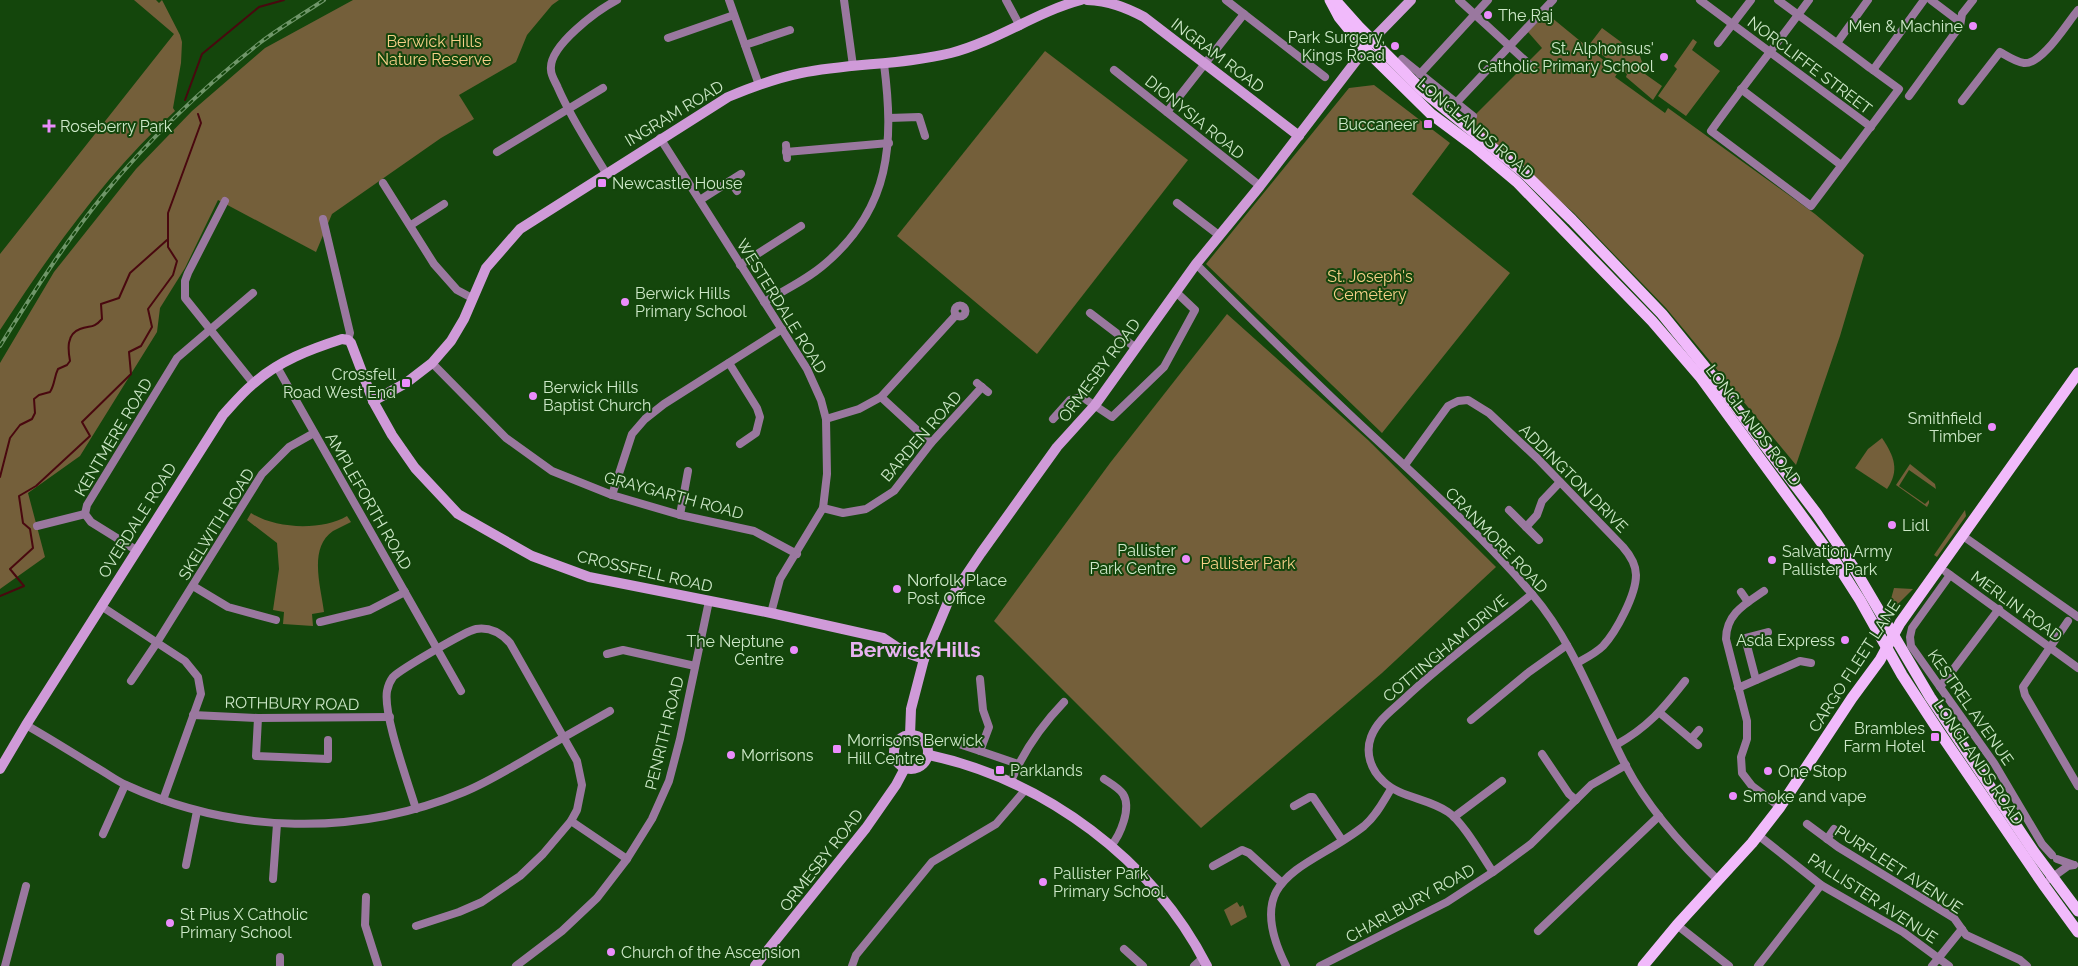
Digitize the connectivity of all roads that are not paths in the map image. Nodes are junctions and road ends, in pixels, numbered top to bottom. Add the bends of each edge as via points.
1 (617, 0) edge
2 (729, 0) edge
3 (844, 0) edge
4 (1006, 0) edge
5 (1081, 0) edge
6 (1087, 0) edge
7 (1103, 0) edge
8 (1226, 0) edge
9 (1330, 0) edge
10 (1335, 0) edge
11 (1411, 0) edge
12 (1459, 0) edge
13 (1488, 0) edge
14 (1553, 0) edge
15 (1700, 0) edge
16 (1751, 0) edge
17 (1778, 0) edge
18 (1809, 0) edge
19 (1868, 0) edge
20 (1924, 0) edge
21 (1931, 0) edge
22 (1972, 0) edge
23 (2078, 10) edge
24 (1244, 14) junction
25 (734, 15) junction
26 (1474, 15) junction
27 (1798, 15) junction
28 (1960, 22) junction
29 (1732, 25) junction
30 (1020, 26) junction
31 (790, 30) dead end
32 (668, 38) dead end
33 (1718, 43) dead end
34 (1837, 43) junction
35 (745, 45) junction
36 (1369, 45) junction
37 (1509, 47) junction
38 (1769, 53) junction
39 (1402, 59) dead end
40 (884, 64) junction
41 (1205, 64) junction
42 (1530, 65) dead end
43 (853, 66) junction
44 (1114, 70) dead end
45 (1873, 70) junction
46 (1420, 74) junction
47 (1325, 77) dead end
48 (759, 84) junction
49 (603, 88) dead end
50 (1741, 89) junction
51 (1909, 96) dead end
52 (1962, 101) dead end
53 (1456, 103) junction
54 (568, 110) junction
55 (1167, 112) junction
56 (1473, 116) dead end
57 (888, 118) junction
58 (1871, 127) junction
59 (925, 136) dead end
60 (1299, 136) junction
61 (660, 138) junction
62 (889, 143) junction
63 (497, 152) dead end
64 (786, 152) dead end
65 (1841, 165) junction
66 (606, 173) junction
67 (741, 174) dead end
68 (730, 181) junction
69 (383, 183) dead end
70 (1260, 186) junction
71 (737, 191) dead end
72 (700, 200) junction
73 (225, 201) dead end
74 (1176, 203) dead end
75 (444, 204) dead end
76 (323, 219) dead end
77 (411, 224) junction
78 (801, 226) dead end
79 (1220, 236) junction
80 (1196, 264) junction
81 (740, 265) junction
82 (1176, 292) junction
83 (253, 293) dead end
84 (472, 298) junction
85 (764, 302) junction
86 (1090, 313) dead end
87 (953, 319) dead end
88 (782, 329) junction
89 (209, 330) junction
90 (348, 340) junction
91 (1136, 348) junction
92 (432, 363) junction
93 (729, 363) junction
94 (277, 367) junction
95 (2078, 374) edge
96 (253, 383) junction
97 (982, 388) dead end
98 (881, 397) junction
99 (373, 401) junction
100 (1095, 405) junction
101 (826, 419) junction
102 (1053, 419) dead end
103 (314, 433) junction
104 (931, 443) junction
105 (740, 444) dead end
106 (1405, 465) junction
107 (688, 471) dead end
108 (1560, 482) junction
109 (612, 495) junction
110 (823, 508) junction
111 (1509, 510) dead end
112 (85, 514) junction
113 (680, 515) junction
114 (37, 526) dead end
115 (1526, 527) junction
116 (1963, 536) junction
117 (1539, 540) dead end
118 (136, 550) junction
119 (797, 554) junction
120 (1940, 568) junction
121 (1950, 575) junction
122 (193, 586) junction
123 (1764, 591) dead end
124 (405, 592) junction
125 (1741, 592) dead end
126 (1532, 594) junction
127 (709, 601) junction
128 (1748, 602) junction
129 (101, 606) junction
130 (1999, 609) junction
131 (771, 613) junction
132 (2078, 617) edge
133 (276, 620) dead end
134 (2068, 621) dead end
135 (320, 622) dead end
136 (1768, 632) dead end
137 (1894, 635) junction
138 (156, 644) junction
139 (1567, 645) junction
140 (2051, 647) junction
141 (1887, 648) junction
142 (438, 650) junction
143 (607, 654) dead end
144 (924, 659) junction
145 (1577, 663) junction
146 (1811, 663) dead end
147 (695, 666) junction
148 (2078, 668) edge
149 (980, 679) dead end
150 (1685, 680) dead end
151 (1756, 680) junction
152 (131, 681) dead end
153 (1738, 688) junction
154 (1940, 688) junction
155 (461, 691) dead end
156 (1064, 702) dead end
157 (610, 711) dead end
158 (1660, 712) junction
159 (193, 715) junction
160 (390, 717) junction
161 (258, 718) junction
162 (1472, 720) dead end
163 (26, 724) junction
164 (1698, 730) dead end
165 (910, 735) junction
166 (563, 738) junction
167 (1691, 739) junction
168 (328, 740) dead end
169 (956, 743) dead end
170 (1616, 744) junction
171 (1698, 746) dead end
172 (980, 751) junction
173 (929, 754) junction
174 (1542, 754) dead end
175 (1018, 764) junction
176 (1626, 765) junction
177 (905, 768) junction
178 (0, 769) edge
179 (1104, 779) dead end
180 (1011, 781) junction
181 (1502, 781) dead end
182 (125, 785) junction
183 (2078, 786) edge
184 (1026, 789) junction
185 (1391, 789) junction
186 (163, 800) junction
187 (1576, 800) junction
188 (1294, 806) dead end
189 (1780, 808) junction
190 (416, 809) junction
191 (197, 811) junction
192 (1659, 816) junction
193 (1454, 817) junction
194 (571, 821) junction
195 (277, 824) junction
196 (1807, 824) dead end
197 (1834, 828) dead end
198 (103, 834) dead end
199 (1758, 835) junction
200 (1827, 839) junction
201 (1342, 840) junction
202 (1111, 846) junction
203 (627, 859) junction
204 (186, 865) dead end
205 (2076, 865) edge
206 (1213, 866) dead end
207 (1493, 872) junction
208 (2056, 874) junction
209 (273, 879) dead end
210 (1718, 880) junction
211 (1281, 882) junction
212 (2042, 884) junction
213 (1821, 885) junction
214 (26, 886) dead end
215 (366, 897) dead end
216 (2078, 911) edge
217 (1678, 925) junction
218 (416, 926) dead end
219 (1962, 929) junction
220 (1538, 931) dead end
221 (2078, 932) edge
222 (1124, 949) dead end
223 (280, 957) dead end
224 (1939, 958) junction
225 (1205, 962) edge
226 (5, 966) edge
227 (280, 966) edge
228 (378, 966) edge
229 (516, 966) edge
230 (755, 966) edge
231 (852, 966) edge
232 (1143, 966) edge
233 (1194, 966) edge
234 (1286, 966) edge
235 (1320, 966) edge
236 (1644, 966) edge
237 (1729, 966) edge
238 (1758, 966) edge
239 (1932, 966) edge
240 (1948, 966) edge
241 (2027, 966) edge

1 - 54 street via 570,34 551,60 550,71
2 - 25 street
3 - 43 street
4 - 30 street
5 - 30 street, INGRAM ROAD via 1061,5
6 - 7 street, INGRAM ROAD
7 - 41 street, INGRAM ROAD via 1125,6
8 - 24 street
9 - 36 main road, LONGLANDS ROAD via 1339,16
10 - 36 main road, LONGLANDS ROAD
11 - 36 street, ORMESBY ROAD
12 - 26 street
13 - 26 street
14 - 37 street
15 - 29 street, NORCLIFFE STREET
16 - 29 street
17 - 27 street
18 - 27 street
19 - 34 street
20 - 45 street
21 - 28 street
22 - 28 street
23 - 52 street via 2042,56 2033,62 2024,63 2000,52
24 - 41 street
24 - 47 street
25 - 32 street
25 - 35 street
26 - 37 street
26 - 46 street
27 - 34 street
27 - 38 street
28 - 51 street
29 - 33 street
29 - 38 street, NORCLIFFE STREET
30 - 40 street, INGRAM ROAD via 954,52
31 - 35 street
34 - 45 street
35 - 48 street
36 - 60 street, ORMESBY ROAD
36 - 137 main road, LONGLANDS ROAD via 1525,174 1662,314 1817,514
36 - 141 main road, LONGLANDS ROAD via 1431,114 1517,182 1652,321 1700,378 1835,560
37 - 42 street
37 - 53 street
38 - 50 street
38 - 58 street, NORCLIFFE STREET
39 - 46 street
40 - 43 street, INGRAM ROAD
40 - 57 street
41 - 55 street
41 - 60 street, INGRAM ROAD
43 - 48 street, INGRAM ROAD via 801,73
44 - 55 street, DIONYSIA ROAD
45 - 58 street via 1899,89
46 - 53 street
48 - 61 street, INGRAM ROAD via 728,96
49 - 54 street
50 - 65 street
50 - 65 street via 1711,131 1811,206
53 - 56 street
54 - 63 street
54 - 66 street
55 - 70 street, DIONYSIA ROAD
57 - 59 street via 919,117
57 - 62 street
58 - 65 street
60 - 70 street, ORMESBY ROAD
61 - 66 street, INGRAM ROAD
61 - 72 street, WESTERDALE ROAD
62 - 64 street
62 - 85 street via 879,189 856,231 825,264
66 - 84 street, INGRAM ROAD via 520,229 486,268
67 - 68 street
68 - 71 street
68 - 72 street
69 - 77 street
70 - 79 street, ORMESBY ROAD
72 - 81 street, WESTERDALE ROAD
73 - 89 street via 185,281 185,298
74 - 79 street
75 - 77 street
76 - 90 street, CROSSFELL ROAD via 350,333
77 - 84 street via 434,264 457,290
78 - 81 street
79 - 80 street, ORMESBY ROAD
80 - 82 street, ORMESBY ROAD
80 - 106 street, CRANMORE ROAD
81 - 85 street, WESTERDALE ROAD
82 - 91 street, ORMESBY ROAD
82 - 100 street via 1195,310 1164,367 1112,417
83 - 89 street, KENTMERE ROAD
84 - 92 street, INGRAM ROAD via 451,341
85 - 88 street, WESTERDALE ROAD
86 - 91 street
87 - 98 street
88 - 93 street
88 - 101 street, WESTERDALE ROAD via 811,377
89 - 96 street
89 - 112 street, KENTMERE ROAD via 177,358 87,504
90 - 94 street, OVERDALE ROAD via 297,355
90 - 99 street, CROSSFELL ROAD via 354,347
91 - 100 street, ORMESBY ROAD
92 - 99 street, INGRAM ROAD via 406,383
92 - 109 street, GRAYGARTH ROAD via 506,438 552,471
93 - 105 street via 758,408 760,417 756,433
93 - 109 street via 645,418 632,434
94 - 96 street, OVERDALE ROAD
94 - 103 street, AMPLEFORTH ROAD
95 - 116 main road, CARGO FLEET LANE
96 - 118 street, OVERDALE ROAD via 223,414
97 - 104 street, BARDEN ROAD
98 - 101 street via 859,409
98 - 104 street
99 - 127 street, CROSSFELL ROAD via 415,468 458,514 532,556 583,575
100 - 102 street via 1082,397 1070,400
100 - 144 street, ORMESBY ROAD via 1057,447 948,602
101 - 110 street, WESTERDALE ROAD via 827,474
103 - 122 street, SKELWITH ROAD via 289,447 262,474
103 - 124 street, AMPLEFORTH ROAD
104 - 110 street, BARDEN ROAD via 894,491 866,508 843,513
106 - 108 street, ADDINGTON DRIVE via 1448,406 1468,400 1488,413
106 - 126 street, CRANMORE ROAD
107 - 113 street
108 - 115 street via 1542,501 1538,515
108 - 145 street, ADDINGTON DRIVE via 1623,547 1632,560 1636,575 1629,601 1612,634 1600,648
109 - 113 street, GRAYGARTH ROAD
110 - 119 street, WESTERDALE ROAD
111 - 115 street
112 - 114 street
112 - 118 street, KENTMERE ROAD via 91,522
113 - 119 street, GRAYGARTH ROAD via 754,531
115 - 117 street
116 - 120 main road, CARGO FLEET LANE
116 - 132 street
118 - 129 street, OVERDALE ROAD
119 - 131 street, WESTERDALE ROAD via 780,580
120 - 121 street, MERLIN ROAD
120 - 137 main road, CARGO FLEET LANE
121 - 130 street, MERLIN ROAD
121 - 154 street, KESTREL AVENUE via 1912,628 1910,637 1911,646
122 - 133 street via 228,607
122 - 138 street, SKELWITH ROAD
123 - 128 street
124 - 135 street via 370,610
124 - 142 street, AMPLEFORTH ROAD
125 - 128 street
126 - 139 street, CRANMORE ROAD
126 - 185 street, COTTINGHAM DRIVE via 1425,679 1378,724 1368,750 1370,762
127 - 131 street, CROSSFELL ROAD
127 - 147 street, PENRITH ROAD
128 - 153 street via 1731,617 1726,630
129 - 138 street
129 - 163 street, OVERDALE ROAD
130 - 140 street, MERLIN ROAD
130 - 154 street
131 - 144 street, CROSSFELL ROAD via 883,638 904,652
134 - 140 street
136 - 151 street via 1745,638
137 - 141 main road, CARGO FLEET LANE
137 - 208 main road, LONGLANDS ROAD via 1930,697
138 - 152 street, SKELWITH ROAD
138 - 159 street via 185,661 198,677 200,694
139 - 145 street, CRANMORE ROAD
139 - 162 street via 1518,680
140 - 148 street, MERLIN ROAD
140 - 183 street via 2023,687
141 - 189 main road, CARGO FLEET LANE
141 - 212 main road, LONGLANDS ROAD
142 - 155 street, AMPLEFORTH ROAD
142 - 160 street via 393,677 386,699
142 - 166 street via 477,629 501,634 510,643
143 - 147 street via 623,650
144 - 165 street, ORMESBY ROAD via 912,709
145 - 170 street, CRANMORE ROAD
146 - 151 street via 1800,661
147 - 203 street, PENRITH ROAD via 669,781 652,819
149 - 172 street via 983,710 989,726
150 - 158 street
151 - 153 street
153 - 189 street via 1747,721 1742,774
154 - 205 street, KESTREL AVENUE via 1994,763 2042,844 2055,857
156 - 175 street via 1039,729
157 - 166 street
158 - 167 street
158 - 170 street via 1639,731
159 - 161 street, ROTHBURY ROAD
159 - 186 street
160 - 161 street, ROTHBURY ROAD
160 - 190 street
161 - 168 street via 256,756 328,760
163 - 178 street, OVERDALE ROAD
163 - 182 street
164 - 167 street
165 - 173 street via 923,740
165 - 177 street via 899,740 894,751 898,764
166 - 190 street via 487,781
166 - 194 street via 577,761 582,785 577,810
167 - 171 street
169 - 172 street
170 - 176 street, CRANMORE ROAD
172 - 175 street
173 - 177 street via 922,766
173 - 180 street via 960,761
174 - 187 street
175 - 180 street
176 - 187 street, CHARLBURY ROAD via 1591,785
176 - 192 street, CRANMORE ROAD
177 - 230 street, ORMESBY ROAD via 866,828
179 - 202 street via 1122,793 1125,804 1122,830
180 - 184 street
181 - 193 street
182 - 186 street
182 - 198 street
184 - 202 street via 1075,818
184 - 231 street via 996,824 942,855 922,871 856,955
185 - 193 street, COTTINGHAM DRIVE via 1433,804
185 - 201 street via 1372,818
186 - 191 street
187 - 207 street, CHARLBURY ROAD via 1531,844
188 - 201 street via 1313,797
189 - 199 main road, CARGO FLEET LANE
190 - 195 street via 327,824
191 - 195 street
191 - 204 street
192 - 210 street, CRANMORE ROAD
192 - 220 street
193 - 207 street, COTTINGHAM DRIVE
194 - 203 street
194 - 218 street via 543,854 500,891 460,912
195 - 209 street
196 - 200 street, PURFLEET AVENUE
197 - 200 street
199 - 210 main road, CARGO FLEET LANE
199 - 213 street, PALLISTER AVENUE
200 - 219 street, PURFLEET AVENUE via 1954,918
201 - 211 street via 1299,866
202 - 225 street via 1139,872 1186,928
203 - 229 street, PENRITH ROAD via 597,898 562,931
205 - 208 street
206 - 211 street via 1242,850
207 - 235 street, CHARLBURY ROAD via 1439,906
208 - 212 street
208 - 216 main road, LONGLANDS ROAD
210 - 217 main road, CARGO FLEET LANE
211 - 234 street via 1270,914 1272,932
212 - 221 main road, LONGLANDS ROAD
213 - 224 street, PALLISTER AVENUE via 1903,932
213 - 238 street
214 - 226 street
215 - 228 street via 365,925
217 - 236 main road, CARGO FLEET LANE
217 - 237 street
219 - 224 street
219 - 241 street, PURFLEET AVENUE via 1966,935
222 - 232 street
223 - 227 street
224 - 239 street
224 - 240 street, PALLISTER AVENUE
225 - 233 street

